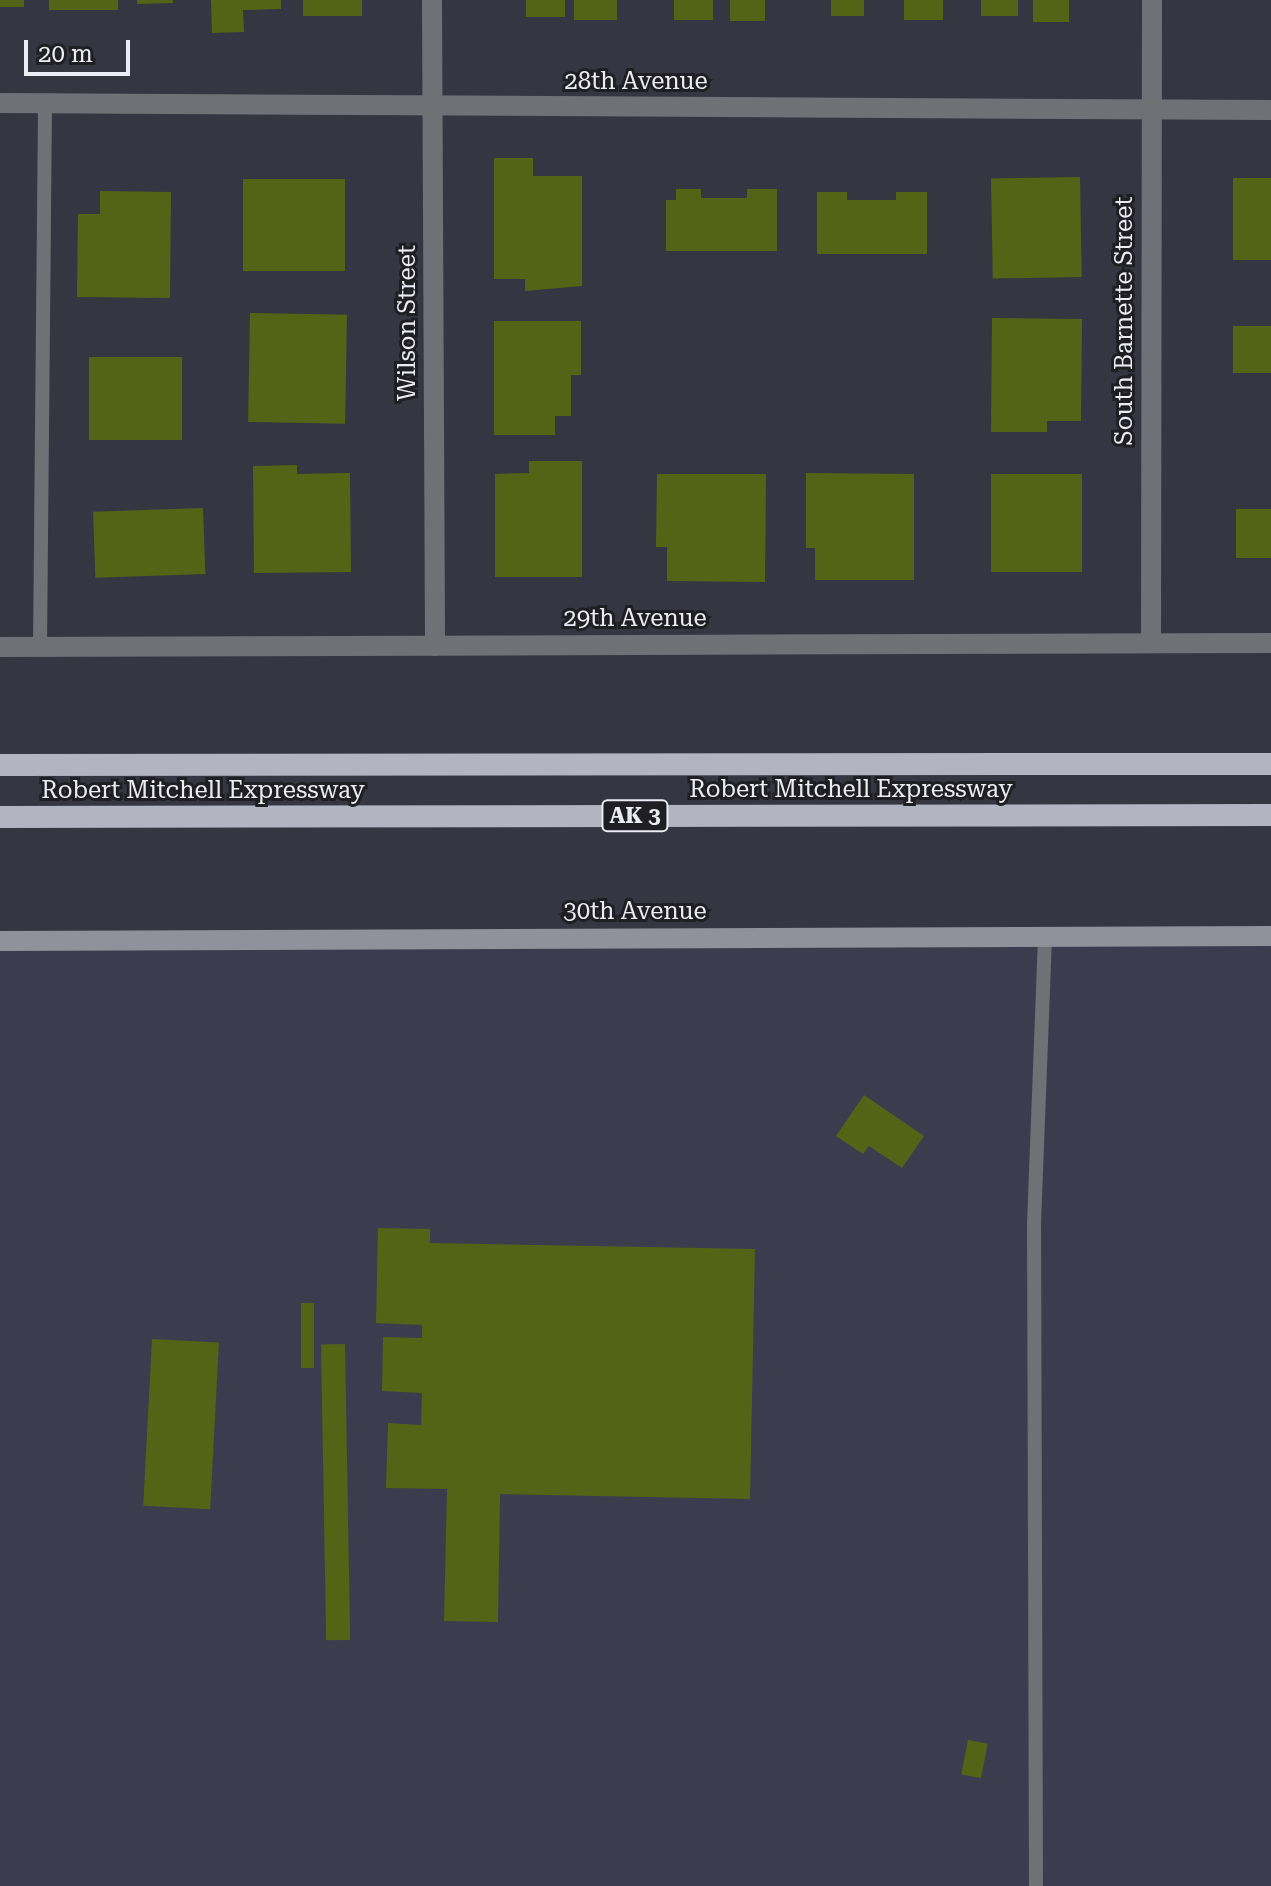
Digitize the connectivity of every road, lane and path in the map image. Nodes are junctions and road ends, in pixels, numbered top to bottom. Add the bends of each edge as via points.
1 (432, 0) edge
2 (1152, 0) edge
3 (0, 103) edge
4 (45, 103) junction
5 (433, 107) junction
6 (1152, 110) junction
7 (1271, 110) edge
8 (1151, 643) junction
9 (1271, 643) edge
10 (435, 646) junction
11 (0, 647) edge
12 (40, 647) junction
13 (1271, 764) edge
14 (0, 765) edge
15 (1271, 815) edge
16 (0, 817) edge
17 (1271, 936) edge
18 (1045, 938) junction
19 (0, 941) edge
20 (1036, 1886) edge

1 - 5 street, Wilson Street
2 - 6 street, South Barnette Street
3 - 4 street, 28th Avenue
4 - 5 street, 28th Avenue
4 - 12 lane
5 - 6 street, 28th Avenue
5 - 10 street, Wilson Street
6 - 7 street, 28th Avenue
6 - 8 street, South Barnette Street
8 - 9 street, 29th Avenue
8 - 10 street, 29th Avenue
10 - 12 street, 29th Avenue
11 - 12 street, 29th Avenue
13 - 14 highway, Robert Mitchell Expressway / AK 3
15 - 16 highway, Robert Mitchell Expressway / AK 3
17 - 18 main road, 30th Avenue
18 - 19 main road, 30th Avenue
18 - 20 lane via 1034,1224

